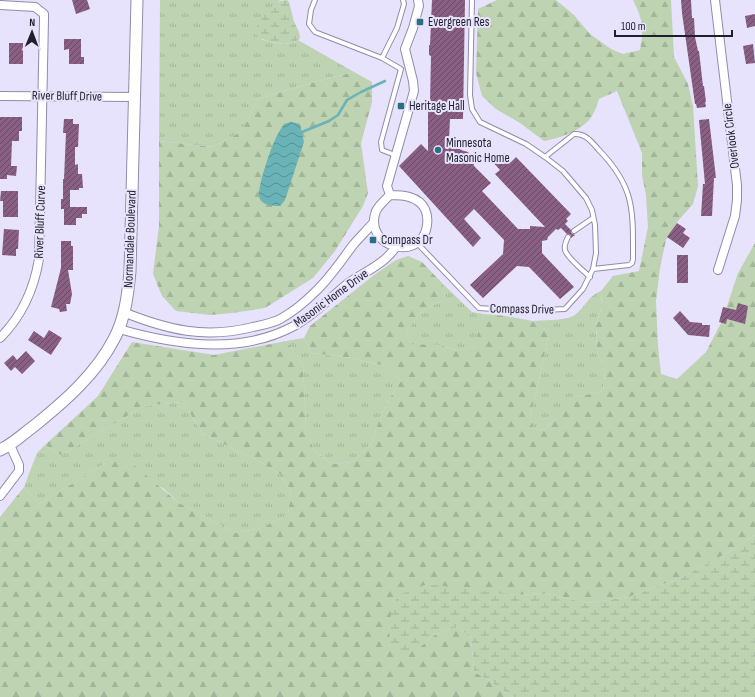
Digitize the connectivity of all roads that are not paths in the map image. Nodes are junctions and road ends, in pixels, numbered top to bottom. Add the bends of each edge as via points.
1 (137, 0) edge
2 (315, 0) edge
3 (404, 0) edge
4 (418, 0) edge
5 (472, 0) edge
6 (715, 0) edge
7 (0, 5) edge
8 (382, 58) junction
9 (406, 69) junction
10 (0, 96) edge
11 (42, 96) junction
12 (135, 98) junction
13 (395, 155) junction
14 (545, 157) junction
15 (390, 195) junction
16 (594, 218) junction
17 (374, 222) junction
18 (574, 231) dead end
19 (568, 237) dead end
20 (416, 243) junction
21 (395, 248) junction
22 (593, 269) junction
23 (718, 270) dead end
24 (590, 277) junction
25 (123, 312) junction
26 (119, 329) junction
27 (0, 338) edge
28 (10, 445) junction
29 (0, 450) edge
30 (0, 496) edge

1 - 12 street, Normandale Boulevard
2 - 8 lane via 309,24 315,32
3 - 8 lane via 397,28
4 - 9 street via 419,6 405,49
5 - 14 lane, Compass Drive via 472,109 480,122 526,144
6 - 23 street, Overlook Circle via 737,185 736,216
7 - 11 street, River Bluff Curve via 35,7 44,14
8 - 9 lane
9 - 13 street via 413,81 414,91
9 - 13 lane via 381,142 382,150
10 - 11 street, River Bluff Drive
11 - 12 street, River Bluff Drive
11 - 27 street, River Bluff Curve via 39,259 36,279 18,316
12 - 25 street, Normandale Boulevard via 130,271
13 - 15 street via 386,186
14 - 16 lane, Compass Drive via 563,171 586,198
14 - 22 lane via 574,134 580,133 610,160 628,190 633,224 632,263
15 - 17 street via 377,210
15 - 20 street via 407,196 419,202 425,210 428,223 425,234
16 - 18 lane
16 - 22 lane, Compass Drive via 596,253
17 - 21 street via 376,233 384,242
17 - 25 street, Masonic Home Drive via 315,292 281,319 234,332 201,333 152,324
19 - 24 lane via 565,251
20 - 21 street via 410,247
20 - 24 lane, Compass Drive via 479,308 520,311 565,309
21 - 26 street, Masonic Home Drive via 385,259 349,283 295,326 270,337 231,345 194,344
22 - 24 lane, Compass Drive
25 - 26 street, Normandale Boulevard
26 - 28 street, Normandale Boulevard via 105,355 80,387
28 - 29 street, Normandale Boulevard
28 - 30 street via 19,471

